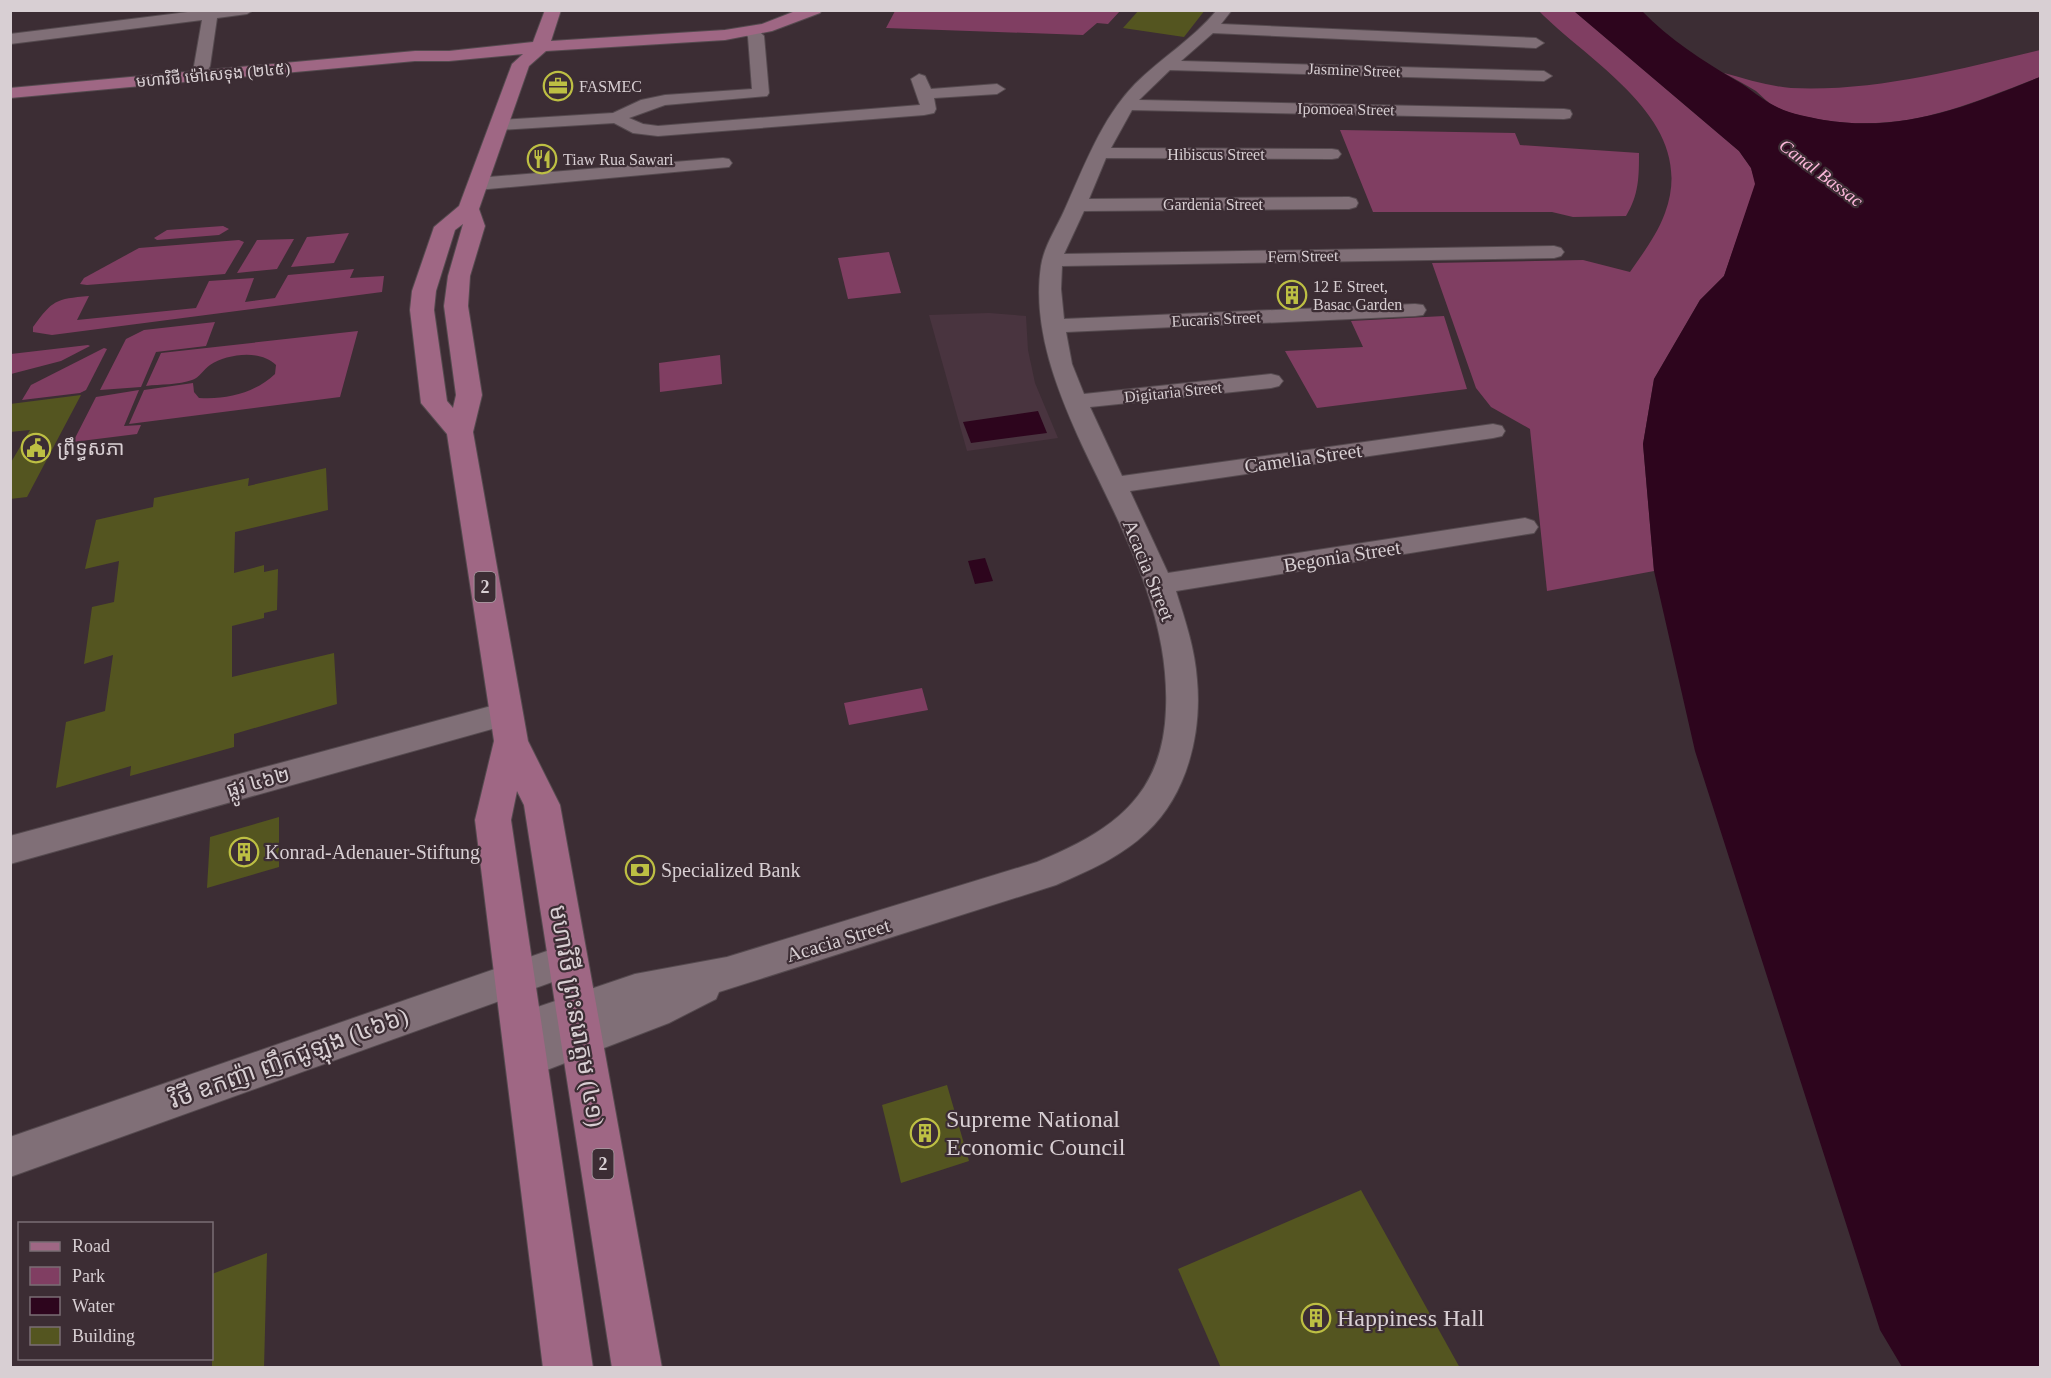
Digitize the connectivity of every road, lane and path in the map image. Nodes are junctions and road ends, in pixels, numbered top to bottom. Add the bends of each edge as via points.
1 (247, 10) edge
2 (553, 10) edge
3 (814, 10) edge
4 (211, 13) edge
5 (1217, 19) edge
6 (752, 32) junction
7 (10, 39) edge
8 (1536, 43) dead end
9 (541, 45) junction
10 (519, 47) junction
11 (1165, 65) junction
12 (197, 76) junction
13 (1544, 76) dead end
14 (997, 90) dead end
15 (10, 93) edge
16 (761, 93) junction
17 (1128, 105) junction
18 (1564, 114) dead end
19 (617, 118) junction
20 (499, 125) junction
21 (761, 125) junction
22 (1100, 153) junction
23 (1332, 154) dead end
24 (723, 163) dead end
25 (477, 184) junction
26 (1349, 203) dead end
27 (1077, 205) junction
28 (468, 209) junction
29 (1554, 252) dead end
30 (1052, 260) junction
31 (1415, 310) dead end
32 (1054, 326) junction
33 (1271, 381) dead end
34 (1075, 402) junction
35 (1493, 431) dead end
36 (460, 432) junction
37 (1113, 485) junction
38 (1525, 527) dead end
39 (1159, 584) junction
40 (509, 727) junction
41 (10, 850) edge
42 (567, 960) junction
43 (514, 978) junction
44 (578, 1025) junction
45 (523, 1045) junction
46 (10, 1157) edge
47 (568, 1368) edge
48 (637, 1368) edge

1 - 4 street
2 - 9 main road
3 - 6 main road
4 - 7 street
4 - 12 street
5 - 8 street
5 - 11 street, Acacia Street
6 - 9 main road
6 - 16 street via 756,36
9 - 10 main road
10 - 12 main road, មហាវិថី ម៉ៅសេទុង (២៤៥)
10 - 20 main road, មហាវិថី ព្រះនរោត្តម (៤១) / 2
11 - 13 street, Jasmine Street
11 - 17 street, Acacia Street
12 - 15 main road, មហាវិថី ម៉ៅសេទុង (២៤៥)
14 - 21 street via 922,87 929,106 924,110
16 - 19 street via 663,100 627,110
16 - 21 street
17 - 18 street, Ipomoea Street
17 - 22 street, Acacia Street
19 - 20 street
19 - 21 street via 639,129 658,131
20 - 25 main road, មហាវិថី ព្រះនរោត្តម (៤១) / 2
22 - 23 street, Hibiscus Street
22 - 27 street, Acacia Street
24 - 25 street
25 - 28 main road, មហាវិថី ព្រះនរោត្តម (៤១) / 2
26 - 27 street, Gardenia Street
27 - 30 street, Acacia Street
28 - 36 main road, មហាវិថី ព្រះនរោត្តម (៤១) / 2 via 474,225 459,276 456,306 469,395
28 - 36 main road via 445,227 427,279 423,310 434,403
29 - 30 street, Fern Street
30 - 32 street, Acacia Street
31 - 32 street, Eucaris Street
32 - 34 street, Acacia Street via 1062,370
33 - 34 street, Digitaria Street
34 - 37 street, Acacia Street
35 - 37 street, Camelia Street
36 - 40 main road, មហាវិថី ព្រះនរោត្តម (៤១) / 2
37 - 39 street, Acacia Street
38 - 39 street, Begonia Street
39 - 44 street, Acacia Street via 1180,660 1184,706 1178,750 1160,794 1127,832 1089,856 1044,875
40 - 41 street, ផ្លូវ ៤៦២
40 - 42 main road, មហាវិថី ព្រះនរោត្តម (៤១) / 2 via 542,805
40 - 43 main road, មហាវិថី ព្រះនរោត្តម (៤១) / 2 via 493,820
42 - 43 street, វិថី ឧកញ៉ា ញឹកជូឡុង (៤៦៦)
42 - 44 main road, មហាវិថី ព្រះនរោត្តម (៤១) / 2
43 - 45 main road, មហាវិថី ព្រះនរោត្តម (៤១) / 2
43 - 46 street, វិថី ឧកញ៉ា ញឹកជូឡុង (៤៦៦)
44 - 45 street, Acacia Street
44 - 48 main road, មហាវិថី ព្រះនរោត្តម (៤១) / 2
45 - 47 main road, មហាវិថី ព្រះនរោត្តម (៤១) / 2

